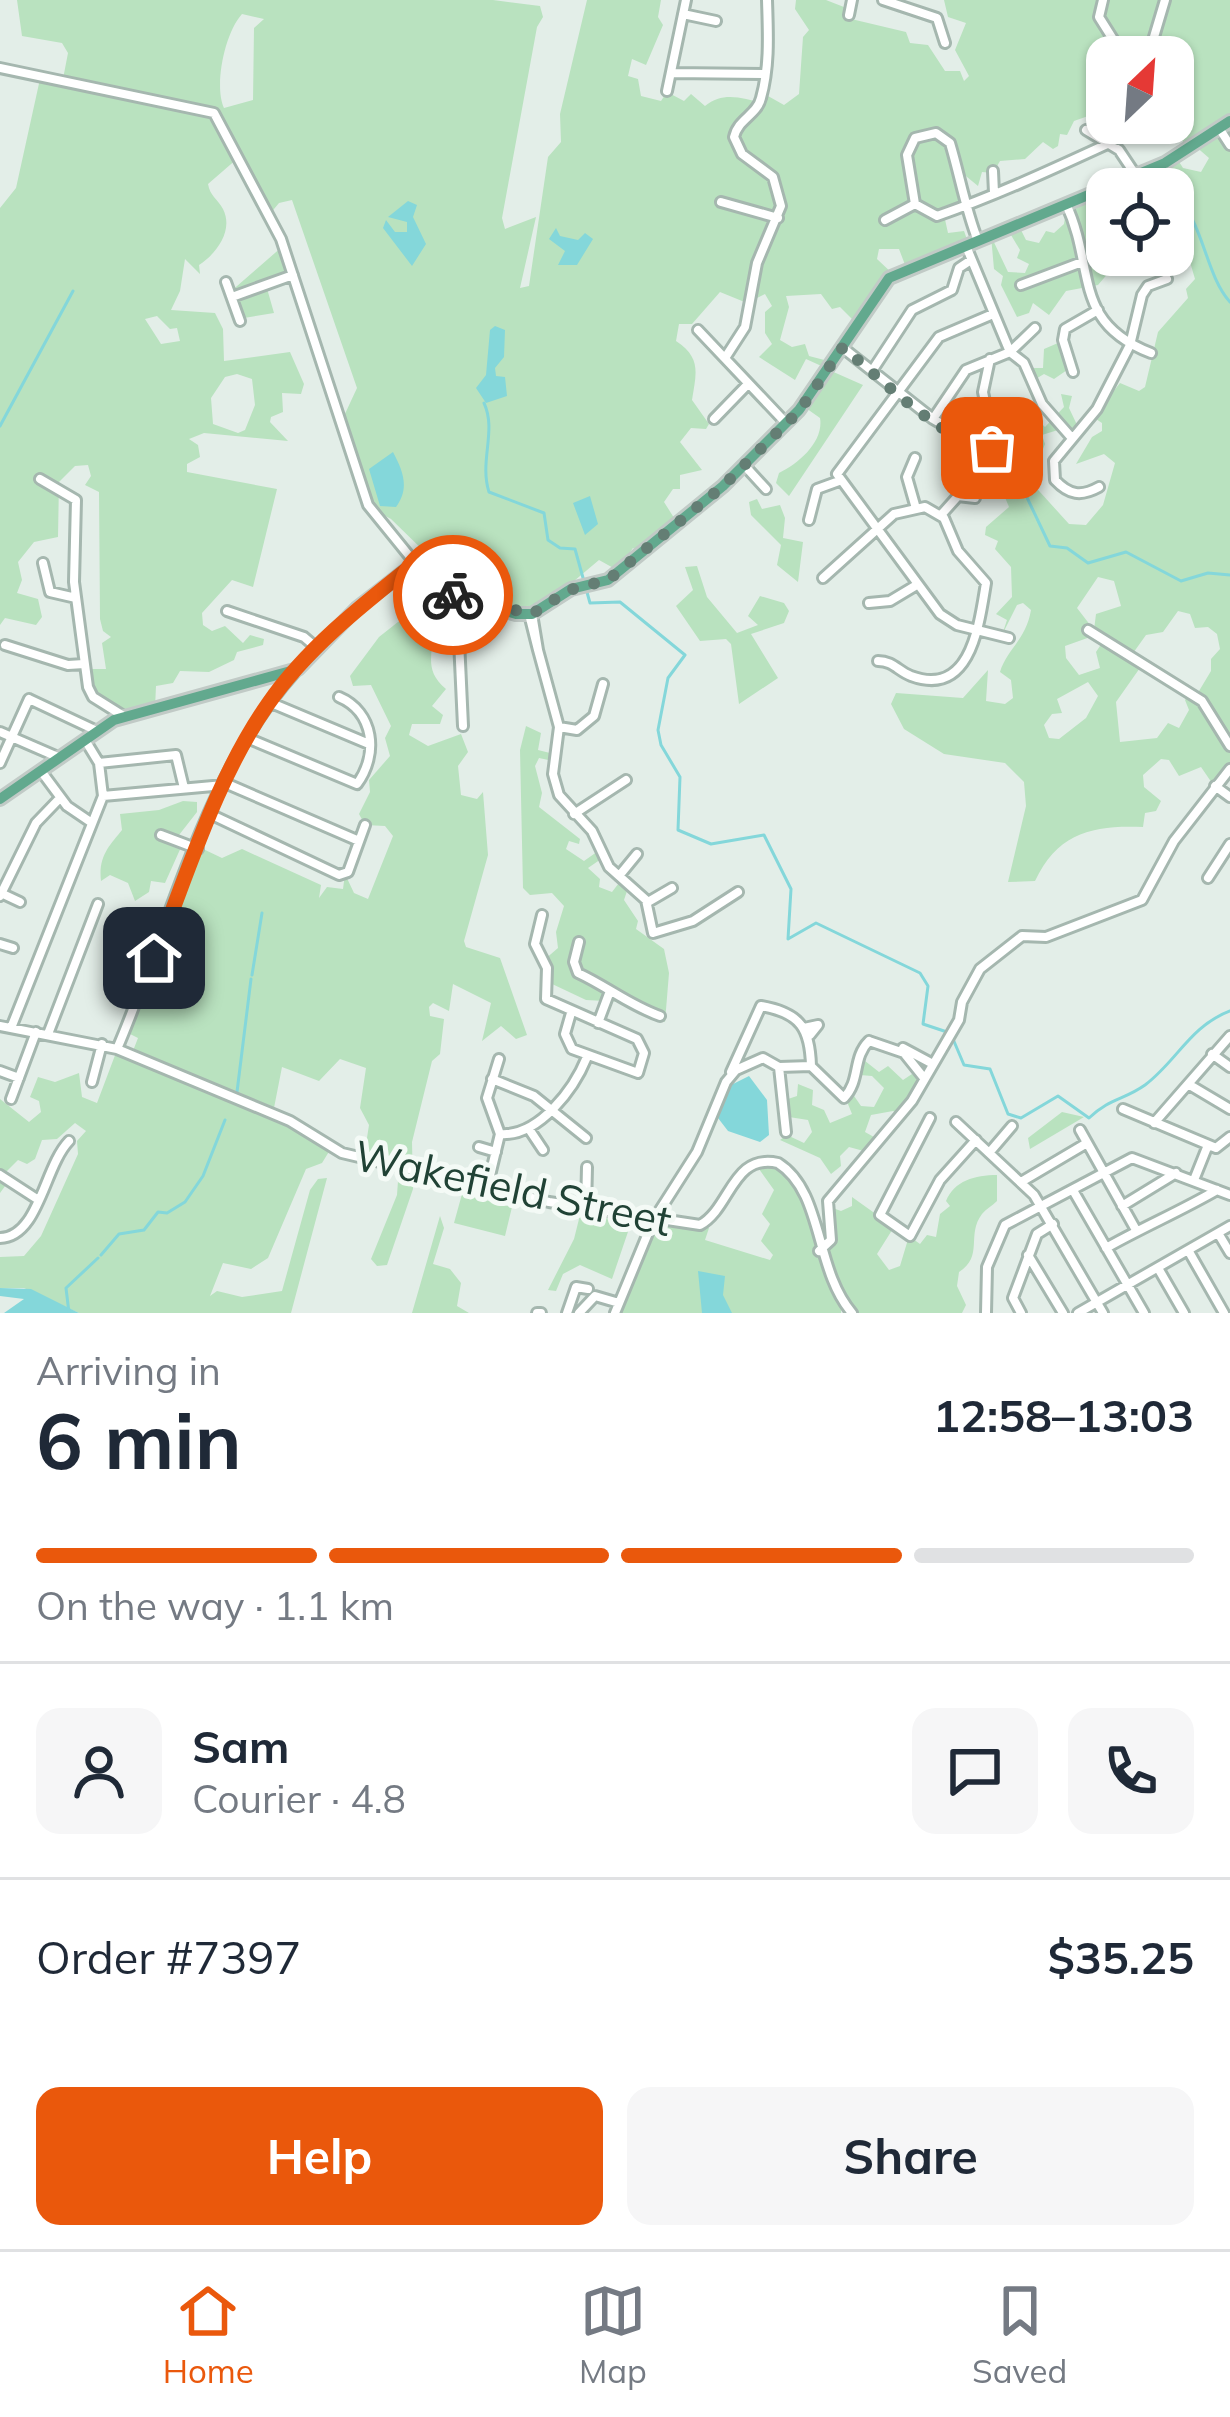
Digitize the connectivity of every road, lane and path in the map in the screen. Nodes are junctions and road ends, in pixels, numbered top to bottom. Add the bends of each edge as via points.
1 (686, 0) edge
2 (766, 0) edge
3 (853, 0) edge
4 (884, 0) edge
5 (1103, 0) edge
6 (1165, 0) edge
7 (683, 14) junction
8 (849, 15) dead end
9 (716, 21) dead end
10 (1109, 36) edge
11 (1153, 36) edge
12 (945, 43) dead end
13 (0, 68) edge
14 (671, 73) junction
15 (763, 74) junction
16 (667, 91) dead end
17 (1224, 125) edge
18 (1107, 144) edge
19 (1110, 144) edge
20 (1230, 145) edge
21 (1130, 168) edge
22 (1151, 168) edge
23 (993, 171) dead end
24 (994, 194) junction
25 (1086, 197) edge
26 (721, 202) dead end
27 (915, 204) junction
28 (1066, 204) junction
29 (964, 206) junction
30 (778, 218) junction
31 (885, 220) dead end
32 (972, 243) junction
33 (971, 260) junction
34 (1082, 262) junction
35 (293, 275) junction
36 (1167, 279) dead end
37 (226, 282) dead end
38 (1021, 285) dead end
39 (232, 297) junction
40 (1098, 310) junction
41 (993, 314) junction
42 (240, 321) dead end
43 (1035, 328) dead end
44 (698, 329) dead end
45 (1130, 345) junction
46 (843, 347) junction
47 (1010, 352) junction
48 (1151, 352) dead end
49 (725, 358) junction
50 (990, 359) junction
51 (872, 371) junction
52 (1073, 372) dead end
53 (747, 385) junction
54 (900, 394) junction
55 (714, 419) dead end
56 (933, 419) junction
57 (787, 423) junction
58 (1071, 437) junction
59 (915, 458) dead end
60 (744, 465) junction
61 (40, 479) dead end
62 (838, 481) junction
63 (1100, 487) dead end
64 (766, 489) dead end
65 (975, 498) dead end
66 (915, 506) junction
67 (941, 515) junction
68 (809, 520) dead end
69 (877, 530) junction
70 (43, 563) dead end
71 (415, 563) junction
72 (824, 578) dead end
73 (915, 586) junction
74 (76, 598) junction
75 (465, 600) junction
76 (869, 603) dead end
77 (227, 611) dead end
78 (531, 614) junction
79 (975, 630) junction
80 (1088, 630) dead end
81 (1009, 638) dead end
82 (5, 645) dead end
83 (318, 649) junction
84 (878, 661) dead end
85 (83, 664) junction
86 (298, 669) junction
87 (603, 684) dead end
88 (339, 697) dead end
89 (269, 702) junction
90 (121, 715) junction
91 (463, 726) dead end
92 (559, 727) junction
93 (97, 731) junction
94 (0, 732) edge
95 (12, 736) junction
96 (247, 738) junction
97 (85, 740) junction
98 (369, 745) junction
99 (1230, 746) edge
100 (60, 758) junction
101 (0, 763) edge
102 (99, 764) junction
103 (1230, 769) edge
104 (41, 771) junction
105 (626, 780) dead end
106 (224, 784) junction
107 (1215, 786) junction
108 (184, 788) junction
109 (103, 796) junction
110 (1230, 797) edge
111 (60, 798) junction
112 (0, 799) edge
113 (574, 814) junction
114 (212, 815) junction
115 (92, 823) junction
116 (364, 825) dead end
117 (161, 835) dead end
118 (359, 841) junction
119 (1230, 844) edge
120 (198, 849) junction
121 (637, 854) dead end
122 (619, 876) junction
123 (1208, 878) dead end
124 (672, 888) dead end
125 (738, 892) dead end
126 (2, 895) edge
127 (20, 902) dead end
128 (648, 902) junction
129 (98, 904) dead end
130 (542, 915) dead end
131 (579, 942) dead end
132 (0, 944) edge
133 (14, 948) dead end
134 (613, 994) junction
135 (571, 1013) junction
136 (660, 1016) dead end
137 (598, 1023) junction
138 (5, 1027) edge
139 (36, 1032) junction
140 (48, 1034) junction
141 (1230, 1036) edge
142 (868, 1041) junction
143 (101, 1044) junction
144 (117, 1049) junction
145 (1212, 1054) junction
146 (587, 1057) junction
147 (499, 1059) dead end
148 (931, 1063) junction
149 (812, 1066) junction
150 (1230, 1066) edge
151 (779, 1067) junction
152 (0, 1071) edge
153 (19, 1078) junction
154 (924, 1078) junction
155 (492, 1079) junction
156 (728, 1079) junction
157 (92, 1082) dead end
158 (1188, 1084) junction
159 (11, 1099) dead end
160 (1124, 1108) dead end
161 (1230, 1109) edge
162 (550, 1110) junction
163 (930, 1118) dead end
164 (956, 1122) dead end
165 (1154, 1123) junction
166 (1012, 1126) dead end
167 (529, 1129) junction
168 (1080, 1130) dead end
169 (786, 1132) dead end
170 (500, 1134) junction
171 (586, 1138) dead end
172 (1230, 1138) edge
173 (976, 1140) junction
174 (69, 1141) dead end
175 (1087, 1143) junction
176 (1208, 1145) junction
177 (479, 1147) dead end
178 (543, 1150) dead end
179 (496, 1152) junction
180 (989, 1153) junction
181 (587, 1167) dead end
182 (1177, 1173) junction
183 (0, 1174) edge
184 (1104, 1174) junction
185 (1194, 1180) junction
186 (1021, 1182) junction
187 (487, 1188) junction
188 (1218, 1189) junction
189 (1074, 1192) junction
190 (1230, 1195) edge
191 (37, 1199) junction
192 (1122, 1205) junction
193 (586, 1209) junction
194 (1042, 1209) junction
195 (656, 1221) junction
196 (1053, 1224) junction
197 (1230, 1226) edge
198 (1136, 1230) junction
199 (1218, 1233) junction
200 (0, 1238) edge
201 (1106, 1248) junction
202 (1188, 1250) junction
203 (820, 1251) junction
204 (1230, 1253) edge
205 (1028, 1256) junction
206 (1158, 1268) junction
207 (1128, 1285) junction
208 (590, 1294) junction
209 (1097, 1303) junction
210 (616, 1306) edge
211 (848, 1311) edge
212 (1016, 1311) edge
213 (568, 1313) edge
214 (579, 1313) edge
215 (986, 1313) edge
216 (1063, 1313) edge
217 (1078, 1313) edge
218 (1103, 1313) edge
219 (1144, 1313) edge
220 (1184, 1313) edge
221 (1228, 1313) edge

1 - 7 street
2 - 15 street
3 - 8 street
4 - 12 street via 937,18
5 - 10 street via 1099,17
6 - 11 street
7 - 9 street
7 - 14 street
13 - 35 street via 213,112
14 - 15 street
14 - 16 street
15 - 30 street via 758,105 734,137 742,154 773,177
17 - 20 street
17 - 22 main road
18 - 24 street
19 - 21 street
23 - 24 street
24 - 29 street
25 - 28 main road
26 - 30 street
27 - 29 street via 937,216
27 - 29 street via 907,151 927,133 950,143
27 - 31 street
28 - 32 main road
28 - 34 street
29 - 32 street
30 - 49 street via 757,263 744,331
32 - 33 street
32 - 46 main road via 890,278
33 - 41 street
33 - 51 street via 952,290 912,310
34 - 38 street
34 - 40 street
35 - 39 street
35 - 71 street via 369,513
36 - 45 street via 1142,296
37 - 39 street
39 - 42 street
40 - 45 street via 1110,333
40 - 52 street via 1066,329
41 - 47 street
41 - 54 street via 939,337
43 - 47 street
44 - 49 street
45 - 48 street
45 - 58 street via 1095,413
46 - 51 street
46 - 57 main road
47 - 50 street
47 - 58 street
49 - 53 street
50 - 56 street via 961,375
50 - 56 street via 983,392 988,450
51 - 54 street
53 - 55 street
53 - 57 street
54 - 56 street
54 - 62 street via 841,462
57 - 60 main road
58 - 63 street via 1054,461 1055,479 1077,494
59 - 66 street via 907,477
60 - 64 street
60 - 78 main road via 613,577
61 - 74 street via 76,500
62 - 68 street via 817,489
62 - 69 street
65 - 67 street via 958,496
66 - 67 street
66 - 69 street
67 - 79 street via 986,583
69 - 72 street
69 - 73 street
70 - 74 street via 50,592
71 - 75 main road
71 - 83 main road
73 - 76 street
73 - 79 street via 948,621
74 - 85 street
75 - 78 main road
75 - 91 street via 458,619
77 - 83 street
78 - 92 street
79 - 81 street
79 - 84 street via 965,664 947,679 910,676
80 - 99 street via 1202,701
82 - 85 street
83 - 86 main road
85 - 90 street via 92,695
86 - 89 street
86 - 90 main road
87 - 92 street via 591,721 577,730
88 - 98 street via 364,712
89 - 96 street
89 - 98 street
90 - 93 main road
92 - 113 street via 553,776
93 - 95 street via 29,699
93 - 97 main road
94 - 95 street
95 - 100 street
95 - 101 street
96 - 98 street via 354,784
96 - 106 street
97 - 100 main road
97 - 102 street
100 - 104 main road
102 - 108 street via 178,755
102 - 109 street
103 - 107 street
104 - 111 street
104 - 112 main road
105 - 113 street
106 - 108 street
106 - 114 street
106 - 118 street
107 - 110 street
107 - 148 street via 1142,900 1048,937 1020,937 980,969
108 - 109 street
109 - 115 street
111 - 115 street
111 - 126 street via 36,823
113 - 122 street
114 - 118 street via 345,874
114 - 120 street
115 - 138 street
116 - 118 street
117 - 120 street
119 - 123 street
120 - 144 street
121 - 122 street
122 - 128 street
124 - 128 street
125 - 128 street via 693,921 653,933
126 - 127 street
129 - 140 street
130 - 135 street via 535,944 547,968 544,991
131 - 134 street via 576,970
132 - 133 street
134 - 136 street
134 - 137 street
135 - 137 street
135 - 146 street via 566,1042
137 - 146 street via 637,1039 641,1067 631,1074
138 - 139 street, Wakefield Street
139 - 140 street, Wakefield Street
139 - 153 street
140 - 143 street, Wakefield Street
141 - 145 street
142 - 148 street via 888,1041
142 - 149 street via 844,1098
142 - 154 street via 904,1053
143 - 144 street, Wakefield Street
143 - 157 street
144 - 187 street, Wakefield Street via 292,1122 338,1151
145 - 150 street
145 - 158 street
146 - 162 street
147 - 155 street
148 - 154 street
149 - 151 street
149 - 156 street via 807,1032 774,1009 757,1008
151 - 156 street via 760,1058
151 - 169 street
152 - 153 street
153 - 159 street
154 - 203 street via 828,1201 831,1240
155 - 162 street
155 - 170 street via 487,1102
156 - 195 street
158 - 161 street
158 - 165 street
160 - 165 street
162 - 167 street
162 - 171 street
163 - 173 street via 880,1215 910,1236 940,1180
164 - 173 street
165 - 176 street
166 - 180 street
167 - 170 street
167 - 178 street
168 - 175 street
170 - 179 street
172 - 176 street via 1220,1148
173 - 180 street
174 - 191 street
175 - 184 street
175 - 186 street
176 - 185 street
177 - 179 street
179 - 187 street
180 - 186 street
181 - 193 street
182 - 184 street via 1136,1157
182 - 185 street
182 - 192 street
183 - 191 street
184 - 189 street
184 - 192 street
185 - 188 street
186 - 194 street
187 - 193 street, Wakefield Street
188 - 190 street
188 - 198 street via 1150,1230
189 - 194 street
189 - 201 street
191 - 200 street via 18,1235
192 - 198 street
193 - 195 street, Wakefield Street
194 - 196 street
194 - 215 street via 1001,1230 985,1278
195 - 203 street, Wakefield Street via 703,1224 742,1172 771,1161 802,1187
195 - 210 street
196 - 205 street via 1037,1234
196 - 209 street
197 - 199 street
198 - 201 street
199 - 202 street
199 - 204 street
201 - 207 street
202 - 206 street
202 - 221 street
203 - 211 street, Wakefield Street
205 - 212 street via 1012,1298
205 - 216 street
206 - 207 street
206 - 220 street
207 - 209 street
207 - 219 street
208 - 210 street
208 - 213 street via 576,1287
208 - 214 street
209 - 217 street
209 - 218 street

